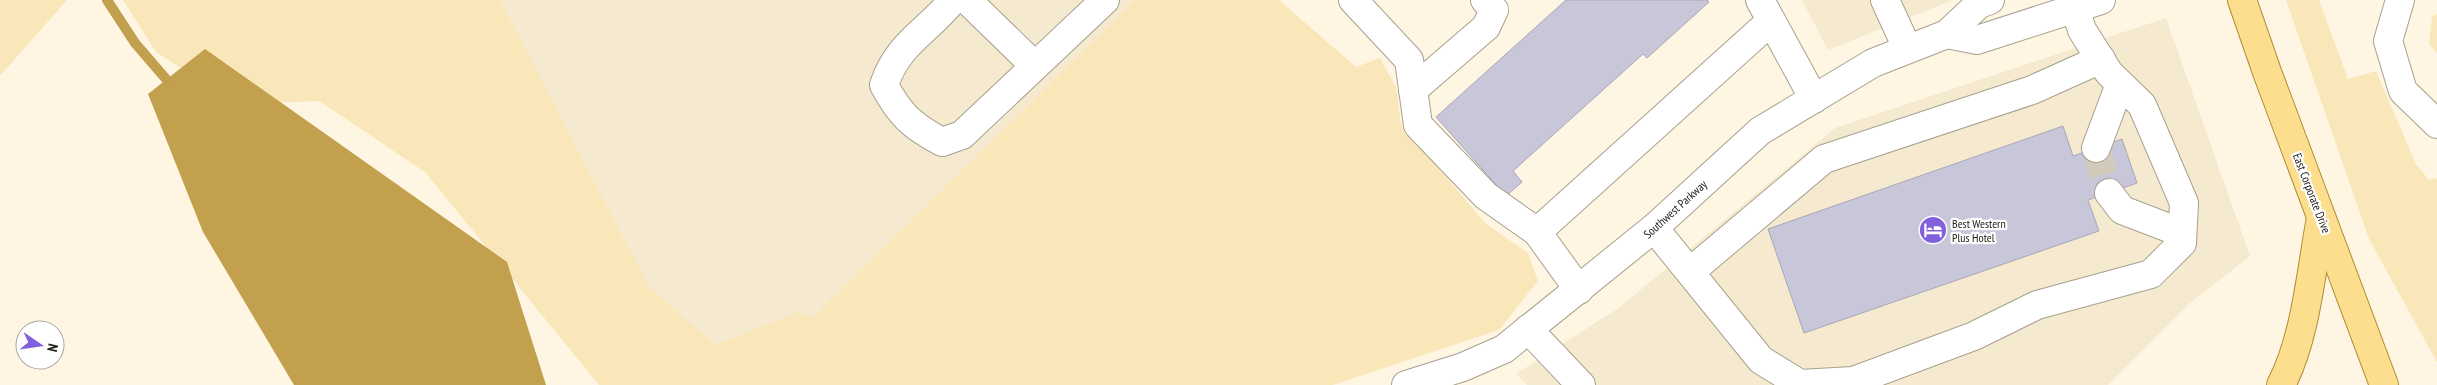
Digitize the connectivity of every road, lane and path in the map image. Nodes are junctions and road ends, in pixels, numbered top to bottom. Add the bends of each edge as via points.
1 (953, 0) edge
2 (966, 0) edge
3 (1353, 0) edge
4 (1485, 0) edge
5 (1885, 0) edge
6 (1990, 0) edge
7 (2101, 0) edge
8 (2242, 0) edge
9 (2400, 0) edge
10 (1102, 1) edge
11 (2075, 8) junction
12 (1766, 11) edge
13 (1946, 34) junction
14 (1907, 48) junction
15 (2101, 59) junction
16 (1035, 66) junction
17 (2120, 84) junction
18 (1413, 90) junction
19 (1814, 99) junction
20 (2437, 124) edge
21 (2096, 148) tunnel mouth
22 (2109, 193) tunnel mouth
23 (2321, 218) junction
24 (1654, 228) junction
25 (1537, 232) junction
26 (2182, 233) junction
27 (1690, 272) junction
28 (1579, 290) junction
29 (1528, 329) junction
30 (1469, 376) edge
31 (1406, 385) edge
32 (1580, 385) edge
33 (2281, 385) edge
34 (2384, 385) edge

1 - 16 street via 909,41 889,68 884,85 896,108 916,128 942,142 962,135
2 - 16 street
3 - 18 street via 1409,60
4 - 18 street via 1494,10 1486,27
5 - 14 street
6 - 13 street, Southwest Parkway via 1979,4
7 - 11 street
8 - 23 main road, East Corporate Drive
9 - 20 street via 2388,40 2403,92
10 - 16 street
11 - 13 street via 1977,40
11 - 15 street via 2082,30
12 - 19 street
12 - 25 street
13 - 14 street, Southwest Parkway
14 - 19 street, Southwest Parkway via 1873,63
15 - 17 street
15 - 27 street via 2032,90 1824,158
17 - 21 street
17 - 26 street via 2142,105 2184,203
18 - 25 street via 1418,125 1486,196
19 - 24 street, Southwest Parkway via 1760,131
22 - 26 street via 2122,210
23 - 33 main road via 2298,341
23 - 34 main road, East Corporate Drive
24 - 27 street
24 - 28 street, Southwest Parkway
25 - 28 street
26 - 27 street via 2182,243 2151,274 2037,305 1974,336 1853,381 1800,384 1761,360
28 - 29 street, Southwest Parkway
29 - 30 street, Southwest Parkway
29 - 32 street
30 - 31 street, Southwest Parkway

